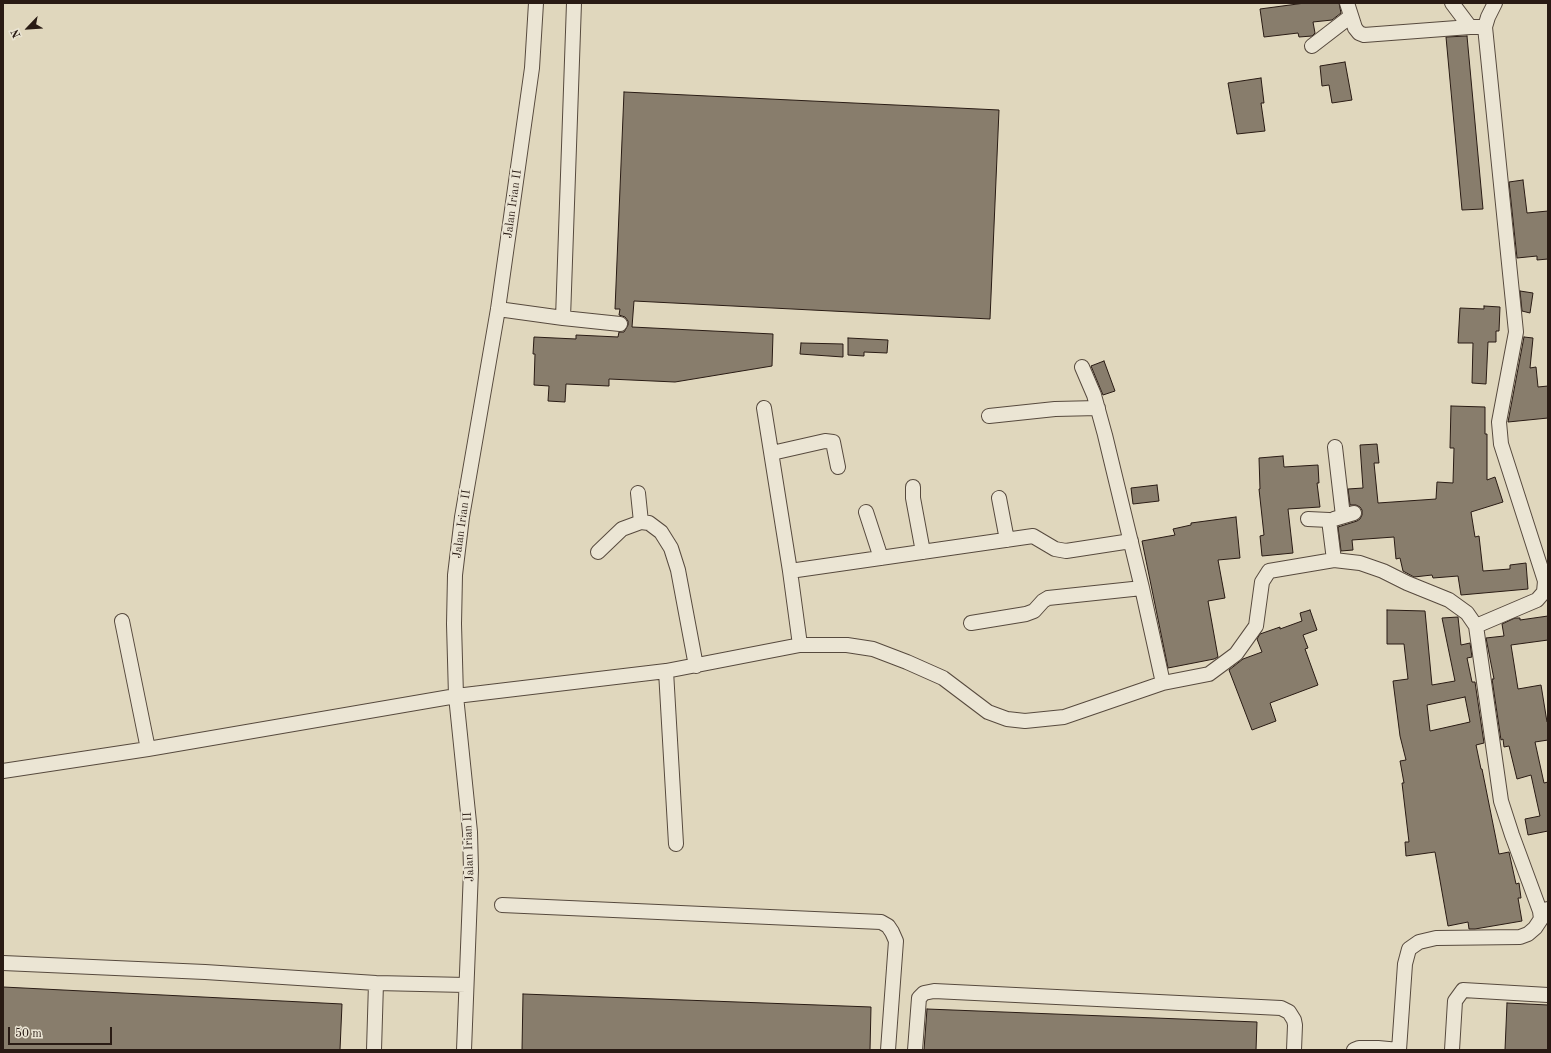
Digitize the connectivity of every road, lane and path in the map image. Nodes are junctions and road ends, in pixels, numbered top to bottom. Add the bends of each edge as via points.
1 (536, 3) edge
2 (574, 3) edge
3 (1452, 3) edge
4 (1495, 3) edge
5 (1349, 9) edge
6 (1470, 27) junction
7 (1485, 27) junction
8 (1312, 46) dead end
9 (498, 309) junction
10 (563, 318) junction
11 (620, 324) dead end
12 (1082, 367) dead end
13 (764, 408) dead end
14 (1098, 408) junction
15 (989, 416) dead end
16 (1335, 447) dead end
17 (772, 453) junction
18 (838, 467) dead end
19 (913, 487) dead end
20 (638, 493) dead end
21 (999, 498) dead end
22 (866, 512) dead end
23 (1342, 516) junction
24 (1308, 519) dead end
25 (641, 522) junction
26 (1006, 540) junction
27 (1131, 542) junction
28 (598, 552) dead end
29 (923, 552) junction
30 (881, 558) junction
31 (1334, 560) junction
32 (790, 571) junction
33 (1142, 588) junction
34 (122, 621) dead end
35 (971, 623) dead end
36 (1476, 626) junction
37 (800, 645) junction
38 (696, 666) junction
39 (666, 671) junction
40 (1163, 683) junction
41 (456, 696) junction
42 (148, 749) junction
43 (3, 771) edge
44 (676, 844) dead end
45 (502, 905) dead end
46 (1544, 910) edge
47 (3, 963) edge
48 (376, 982) junction
49 (466, 985) junction
50 (1548, 994) edge
51 (374, 1050) edge
52 (464, 1050) edge
53 (888, 1050) edge
54 (915, 1050) edge
55 (1294, 1050) edge
56 (1354, 1050) edge
57 (1399, 1050) edge
58 (1452, 1050) edge

1 - 9 street, Jalan Irian II via 532,68
2 - 10 street
3 - 6 street
4 - 7 street
5 - 6 street via 1357,31 1364,35
5 - 8 street
6 - 7 street
7 - 36 street via 1516,332 1499,422 1501,444 1545,581 1544,592 1537,600
9 - 10 street
9 - 41 street, Jalan Irian II via 462,517 455,575
10 - 11 street
12 - 14 street
13 - 17 street
14 - 15 street via 1055,409
14 - 27 street
16 - 23 street
17 - 18 street via 825,441 833,442
17 - 32 street
19 - 29 street
20 - 25 street
21 - 26 street
22 - 30 street
23 - 24 street
23 - 31 street
25 - 28 street via 622,529
25 - 38 street via 649,523 661,532 671,548 678,570
26 - 27 street via 1033,536 1055,549 1066,551
26 - 29 street
27 - 33 street
29 - 30 street
30 - 32 street
31 - 36 street via 1360,563 1383,571 1449,600 1467,613
31 - 40 street via 1268,571 1262,582 1256,626 1236,654 1209,674
32 - 37 street
33 - 35 street via 1048,598 1034,611 1026,614
33 - 40 street
34 - 42 street
36 - 46 street via 1502,802 1512,835
37 - 38 street
37 - 40 street via 847,645 873,650 942,678 988,712 1007,719 1025,721 1064,717
38 - 39 street
39 - 41 street
39 - 44 street
41 - 42 street
41 - 49 street, Jalan Irian II via 470,832
42 - 43 street
45 - 53 street via 881,922 888,926 896,941
46 - 57 street via 1535,928 1520,937 1436,938 1419,942 1409,949 1404,964
47 - 48 street
48 - 49 street
48 - 51 street
49 - 52 street, Jalan Irian II
50 - 58 street via 1463,990 1455,1001
54 - 55 street via 919,998 924,993 934,991 1281,1008 1289,1012 1294,1020
56 - 57 street

